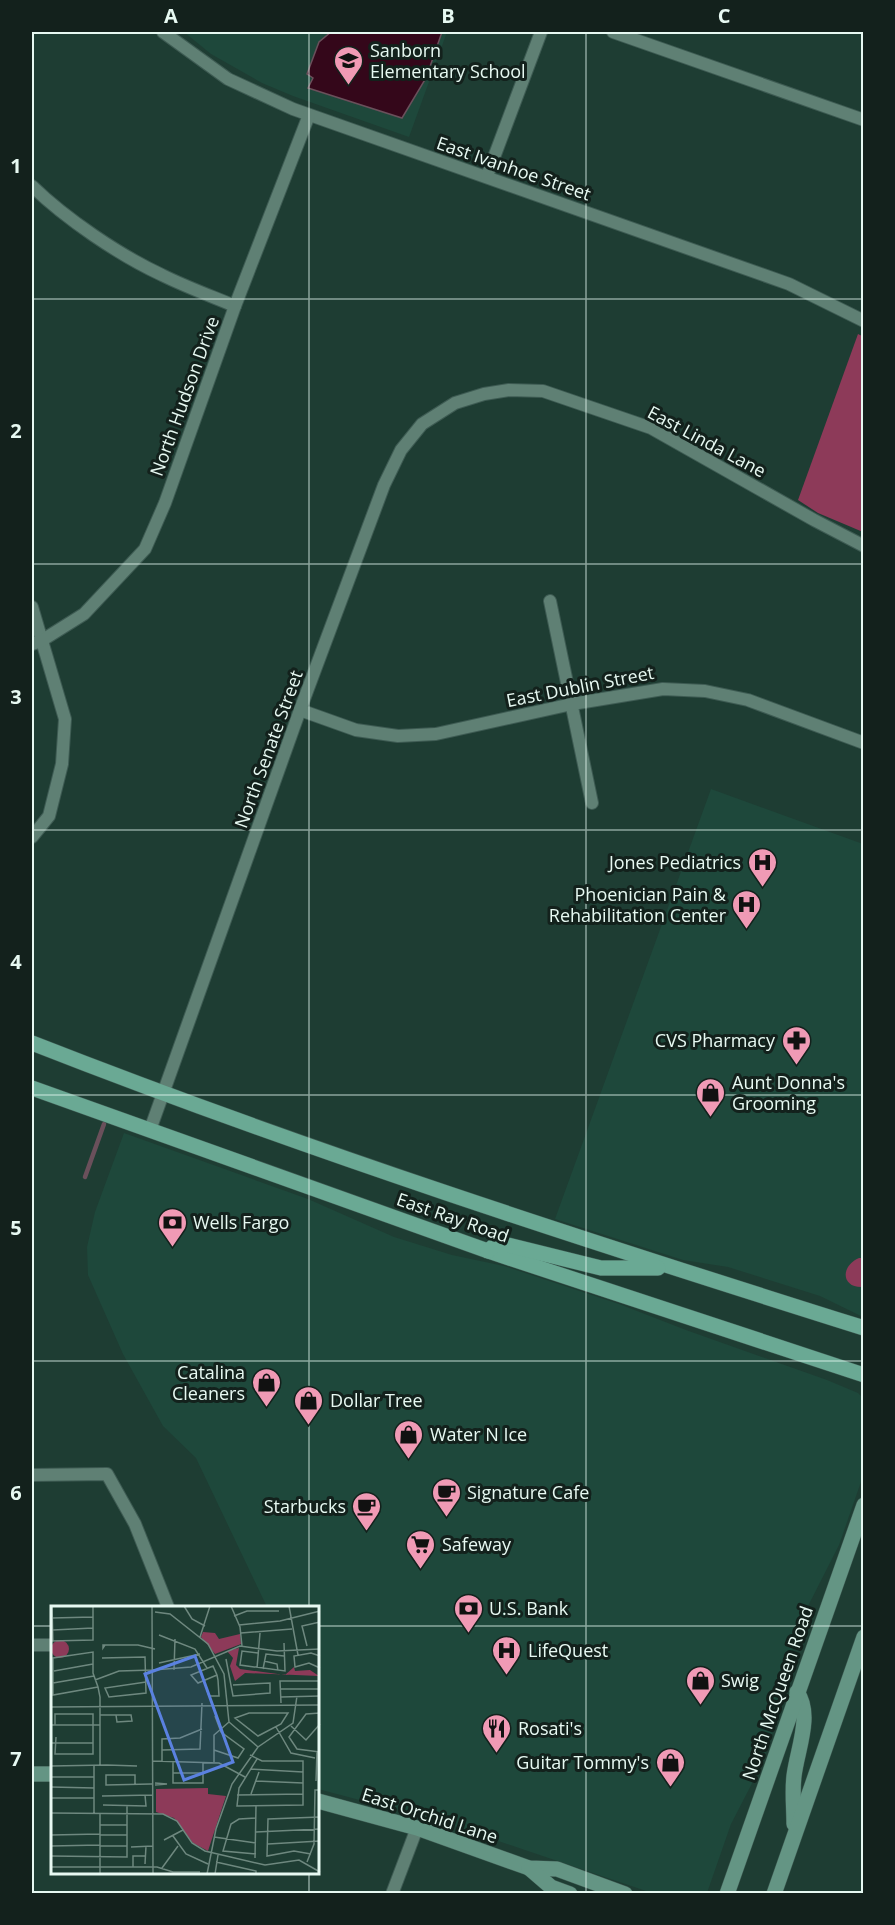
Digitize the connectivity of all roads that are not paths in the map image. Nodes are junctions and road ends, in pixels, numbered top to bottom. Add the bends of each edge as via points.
1 (163, 32) edge
2 (541, 32) edge
3 (613, 32) edge
4 (309, 115) junction
5 (864, 120) edge
6 (487, 176) junction
7 (32, 186) edge
8 (235, 306) junction
9 (864, 321) edge
10 (455, 403) joint
11 (864, 546) edge
12 (550, 601) dead end
13 (32, 607) edge
14 (36, 643) edge
15 (572, 704) junction
16 (300, 710) junction
17 (864, 743) edge
18 (592, 802) dead end
19 (32, 837) edge
20 (32, 1043) edge
21 (32, 1088) edge
22 (162, 1094) junction
23 (150, 1130) junction
24 (488, 1251) junction
25 (673, 1268) junction
26 (864, 1328) edge
27 (864, 1375) edge
28 (32, 1475) edge
29 (864, 1505) edge
30 (168, 1606) edge
31 (864, 1638) edge
32 (32, 1645) edge
33 (51, 1645) edge
34 (797, 1692) junction
35 (32, 1774) edge
36 (51, 1774) edge
37 (320, 1803) edge
38 (417, 1828) junction
39 (794, 1836) junction
40 (529, 1868) junction
41 (392, 1893) edge
42 (570, 1893) edge
43 (625, 1893) edge
44 (727, 1893) edge
45 (774, 1893) edge

1 - 4 street, East Ivanhoe Street via 228,79
2 - 6 street
3 - 5 street
4 - 6 street, East Ivanhoe Street
4 - 8 street, North Hudson Drive
6 - 9 street, East Ivanhoe Street via 789,284
7 - 8 street via 98,238 161,275
8 - 14 street, North Hudson Drive via 145,549 84,614
10 - 11 street, East Linda Lane via 509,390 543,391 651,428
10 - 16 street, North Senate Street via 422,424 401,450 384,484
12 - 15 street
13 - 14 street
14 - 19 street via 65,719 62,764 49,816
15 - 16 street, East Dublin Street via 436,734 398,736 356,730
15 - 17 street, East Dublin Street via 663,689 705,690 748,700
15 - 18 street
16 - 22 street, North Senate Street
20 - 22 main road, East Ray Road
21 - 23 main road, East Ray Road
22 - 23 street, North Senate Street
22 - 25 main road, East Ray Road
23 - 24 main road, East Ray Road
24 - 25 main road via 495,1245 508,1245 601,1268
24 - 27 main road, East Ray Road
25 - 26 main road, East Ray Road
28 - 30 street via 108,1474 135,1524
29 - 34 main road, North McQueen Road
31 - 39 main road
32 - 33 street
34 - 39 main road via 805,1715 794,1778
34 - 44 main road, North McQueen Road
35 - 36 main road
37 - 38 main road, East Orchid Lane
38 - 40 main road, East Orchid Lane
38 - 41 street
39 - 45 main road
40 - 42 main road, East Orchid Lane via 551,1887
40 - 43 main road, East Orchid Lane via 557,1869

